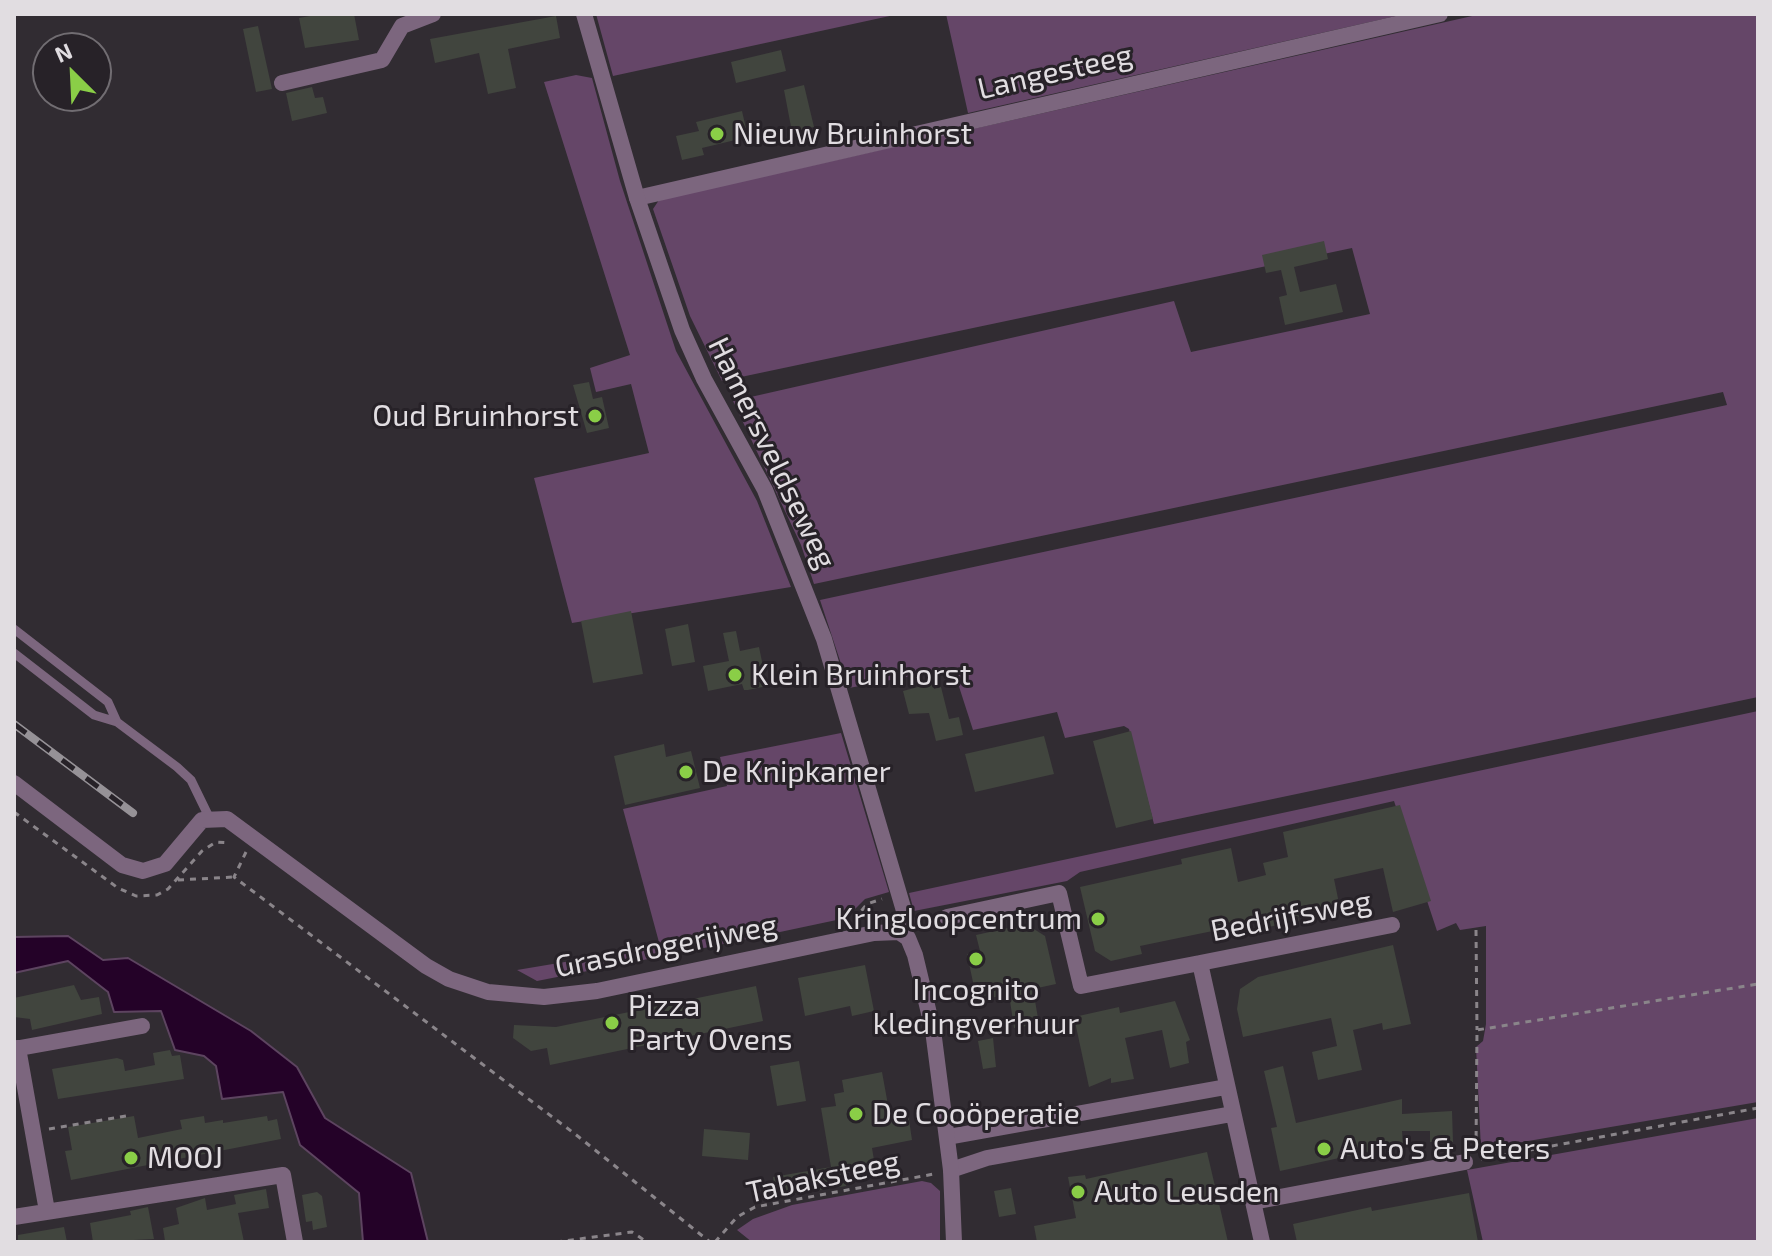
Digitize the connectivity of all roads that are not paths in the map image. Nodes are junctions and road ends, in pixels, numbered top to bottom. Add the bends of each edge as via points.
1 (433, 14) edge
2 (584, 14) edge
3 (1440, 14) edge
4 (282, 83) dead end
5 (637, 198) junction
6 (14, 629) edge
7 (14, 653) edge
8 (117, 722) junction
9 (14, 783) edge
10 (209, 817) junction
11 (947, 917) dead end
12 (1392, 925) dead end
13 (899, 932) junction
14 (1200, 963) junction
15 (142, 1026) dead end
16 (16, 1049) edge
17 (1226, 1087) junction
18 (1232, 1114) junction
19 (948, 1137) junction
20 (1465, 1162) dead end
21 (951, 1170) junction
22 (1253, 1202) junction
23 (47, 1211) junction
24 (14, 1217) edge
25 (295, 1242) edge
26 (954, 1242) edge
27 (1262, 1242) edge

1 - 4 street via 402,26 382,60
2 - 5 street, Hamersveldseweg
3 - 5 street, Langesteeg
5 - 13 street, Hamersveldseweg via 694,358 765,490 806,590 907,921
6 - 8 lane via 108,702
7 - 8 lane via 94,715
8 - 10 lane via 191,780
9 - 10 street via 122,865 143,871 165,864 195,825
10 - 13 street, Grasdrogerijweg via 227,819 249,847 426,966 488,992 520,997 597,991
11 - 14 street, Bedrijfsweg via 1059,893 1081,986
12 - 14 street, Bedrijfsweg
13 - 19 street, Hamersveldseweg via 912,946 933,1030
14 - 17 street, Bedrijfsweg
15 - 16 street
16 - 23 street
17 - 18 street, Bedrijfsweg
17 - 19 street
18 - 21 street via 987,1158
18 - 22 street, Bedrijfsweg
19 - 21 street, Hamersveldseweg
20 - 22 street
21 - 26 street, Hamersveldseweg
22 - 27 street, Bedrijfsweg
23 - 24 street
23 - 25 street via 283,1175

